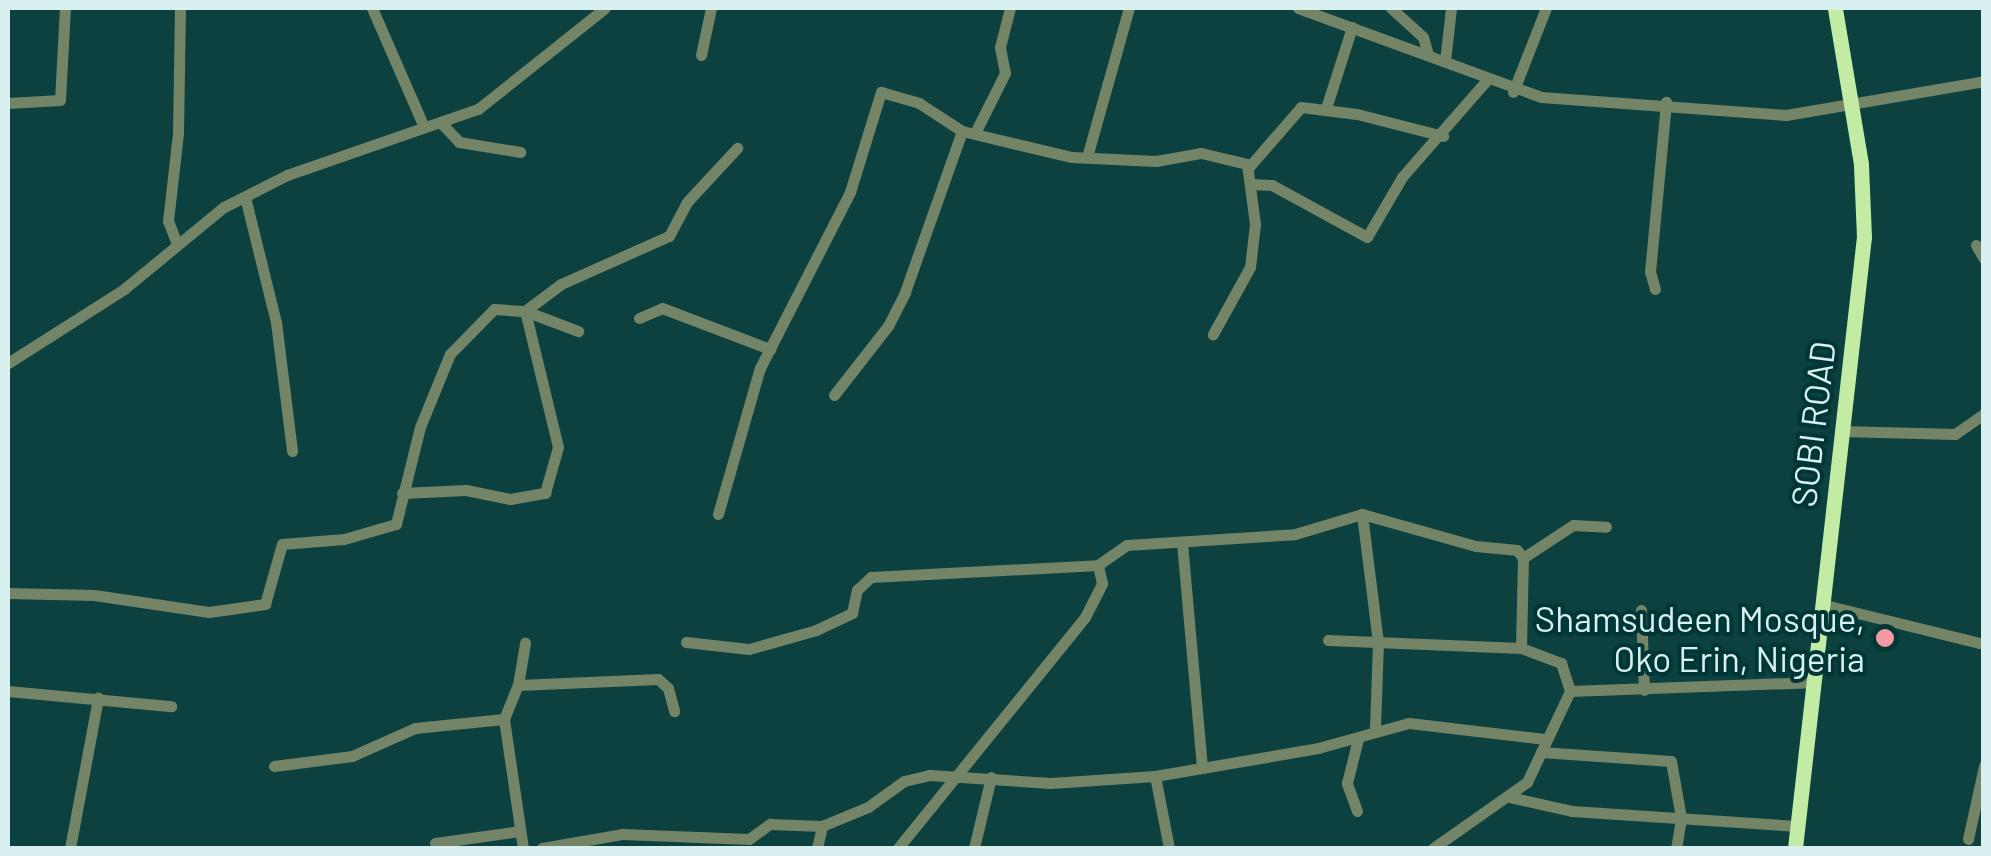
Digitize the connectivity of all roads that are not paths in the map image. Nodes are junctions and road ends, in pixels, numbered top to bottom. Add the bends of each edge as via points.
1 (65, 8) edge
2 (180, 8) edge
3 (372, 8) edge
4 (605, 8) edge
5 (711, 8) edge
6 (1010, 8) edge
7 (1128, 8) edge
8 (1298, 8) edge
9 (1391, 8) edge
10 (1451, 8) edge
11 (1546, 8) edge
12 (1836, 8) edge
13 (1318, 12) edge
14 (1352, 27) junction
15 (701, 55) dead end
16 (1428, 55) junction
17 (1445, 61) junction
18 (1487, 80) junction
19 (1984, 81) edge
20 (1513, 92) junction
21 (1666, 102) junction
22 (8, 103) edge
23 (1851, 104) junction
24 (1326, 108) junction
25 (440, 122) junction
26 (424, 126) junction
27 (969, 132) junction
28 (1443, 136) junction
29 (737, 148) dead end
30 (520, 152) dead end
31 (1087, 157) junction
32 (1249, 167) junction
33 (1252, 184) junction
34 (245, 197) junction
35 (177, 244) junction
36 (1976, 246) dead end
37 (1984, 260) edge
38 (1655, 290) dead end
39 (525, 311) junction
40 (639, 318) dead end
41 (578, 332) dead end
42 (1213, 334) dead end
43 (770, 349) junction
44 (8, 363) edge
45 (834, 396) dead end
46 (1984, 414) edge
47 (1841, 431) junction
48 (292, 452) dead end
49 (402, 493) junction
50 (718, 514) dead end
51 (1362, 514) junction
52 (1606, 527) dead end
53 (1182, 543) junction
54 (1523, 558) junction
55 (1098, 565) junction
56 (8, 593) edge
57 (1821, 604) junction
58 (1642, 610) dead end
59 (1328, 640) dead end
60 (524, 642) dead end
61 (686, 642) dead end
62 (1378, 642) junction
63 (1984, 644) edge
64 (1521, 648) junction
65 (1812, 682) junction
66 (518, 685) junction
67 (1570, 690) junction
68 (1644, 690) junction
69 (8, 691) edge
70 (98, 698) junction
71 (171, 706) dead end
72 (674, 712) dead end
73 (504, 719) junction
74 (1375, 730) junction
75 (1358, 740) junction
76 (1543, 746) junction
77 (274, 766) dead end
78 (1984, 766) edge
79 (1202, 768) junction
80 (964, 774) junction
81 (1155, 776) junction
82 (991, 777) junction
83 (1509, 797) junction
84 (1356, 812) dead end
85 (1681, 818) junction
86 (822, 826) junction
87 (1798, 826) junction
88 (520, 831) junction
89 (1968, 838) dead end
90 (435, 843) dead end
91 (70, 848) edge
92 (523, 848) edge
93 (542, 848) edge
94 (817, 848) edge
95 (898, 848) edge
96 (974, 848) edge
97 (1169, 848) edge
98 (1434, 848) edge
99 (1676, 848) edge
100 (1795, 848) edge

1 - 22 street via 60,100
2 - 35 street via 178,133 168,221
3 - 26 street
4 - 25 street via 495,99
5 - 15 street
6 - 27 street via 1000,48 1005,74
7 - 31 street
8 - 13 street
9 - 16 street via 1423,37
10 - 17 street
11 - 20 street
12 - 23 highway, SOBI ROAD
13 - 14 street
14 - 16 street
14 - 24 street
16 - 17 street
17 - 18 street
18 - 20 street
18 - 28 street
19 - 23 street
20 - 21 street
21 - 23 street via 1764,115
21 - 38 street via 1650,272
23 - 47 highway, SOBI ROAD via 1866,212
24 - 28 street
24 - 32 street via 1294,112
25 - 26 street
25 - 30 street via 459,142
26 - 34 street via 287,174
27 - 31 street
27 - 43 street via 919,103 882,92 850,192
27 - 45 street via 888,326
28 - 33 street via 1402,177 1367,237 1272,185
29 - 39 street via 687,202 669,236 560,284
31 - 32 street via 1156,161 1201,153
32 - 33 street
33 - 42 street via 1250,267
34 - 35 street
34 - 48 street via 282,350
35 - 44 street via 99,306
36 - 37 street
39 - 41 street
39 - 49 street via 494,308 450,354
39 - 49 street via 558,447 553,483 532,498 466,490
40 - 43 street via 662,308
43 - 50 street
46 - 47 street via 1955,434
47 - 57 highway, SOBI ROAD
49 - 56 street via 394,526 282,544 265,604 209,612 94,594
51 - 53 street via 1296,534
51 - 54 street via 1476,546 1517,550
51 - 62 street
52 - 54 street via 1573,525
53 - 55 street via 1119,547
53 - 79 street
54 - 64 street
55 - 61 street via 871,577 858,590 852,613 816,630 749,648
55 - 80 street via 1102,584 1090,609 991,727
57 - 63 street
57 - 65 highway, SOBI ROAD
58 - 68 street
59 - 62 street
60 - 66 street
62 - 64 street
62 - 74 street
64 - 67 street via 1561,663
65 - 68 street
65 - 87 highway, SOBI ROAD
66 - 72 street via 664,680
66 - 73 street
67 - 68 street
67 - 76 street
69 - 70 street
70 - 71 street
70 - 91 street
73 - 77 street via 415,728 352,756
73 - 88 street
74 - 75 street
74 - 76 street via 1409,723
75 - 79 street
75 - 84 street via 1347,783
76 - 83 street via 1527,782
76 - 85 street via 1671,761
78 - 89 street
79 - 81 street
80 - 82 street
80 - 86 street via 904,780 868,808
80 - 95 street
81 - 82 street via 1051,783
81 - 97 street
82 - 96 street
83 - 85 street via 1572,811
83 - 98 street
85 - 87 street
85 - 99 street
86 - 93 street via 770,824 749,839 606,836
86 - 94 street
87 - 100 highway, SOBI ROAD
88 - 90 street
88 - 92 street

